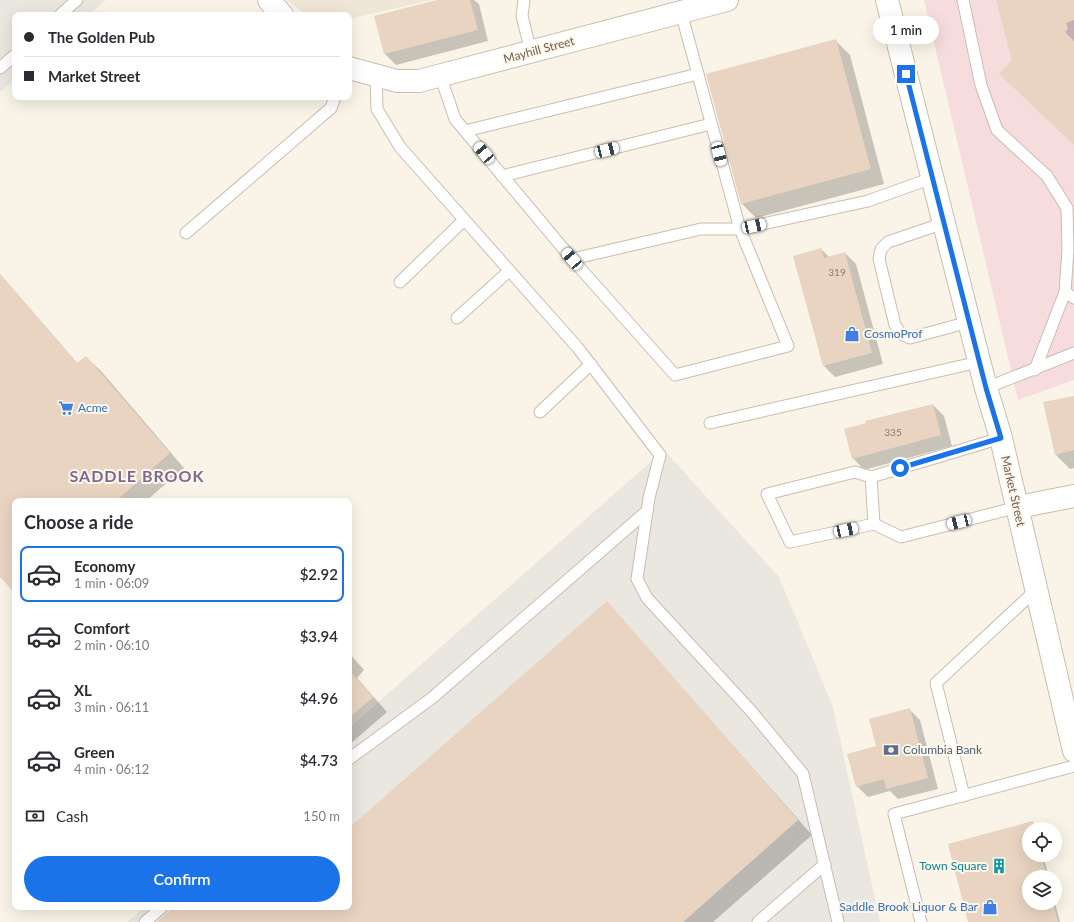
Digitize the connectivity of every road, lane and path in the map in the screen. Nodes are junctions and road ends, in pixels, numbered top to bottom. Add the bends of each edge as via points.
1 (77, 0) edge
2 (269, 0) edge
3 (524, 0) edge
4 (728, 0) edge
5 (887, 0) edge
6 (963, 0) edge
7 (691, 7) edge
8 (63, 12) edge
9 (279, 12) edge
10 (531, 52) junction
11 (12, 57) edge
12 (0, 68) edge
13 (352, 69) edge
14 (698, 74) junction
15 (440, 75) junction
16 (376, 76) junction
17 (334, 100) edge
18 (711, 124) junction
19 (465, 130) junction
20 (502, 176) junction
21 (932, 178) junction
22 (464, 220) junction
23 (944, 223) junction
24 (740, 229) junction
25 (186, 234) dead end
26 (572, 259) junction
27 (510, 271) junction
28 (400, 282) dead end
29 (1070, 295) edge
30 (457, 318) dead end
31 (969, 322) junction
32 (1074, 354) edge
33 (980, 362) junction
34 (591, 364) junction
35 (1035, 370) junction
36 (986, 388) junction
37 (540, 412) dead end
38 (710, 423) dead end
39 (1001, 438) junction
40 (870, 477) junction
41 (1070, 499) edge
42 (1018, 507) junction
43 (647, 511) junction
44 (874, 524) junction
45 (1036, 590) junction
46 (1074, 751) edge
47 (352, 757) edge
48 (1074, 766) edge
49 (964, 796) junction
50 (825, 864) junction
51 (159, 910) edge
52 (145, 922) edge
53 (758, 922) edge
54 (838, 922) edge
55 (921, 922) edge

1 - 8 lane
2 - 9 main road
3 - 10 lane via 522,16
4 - 7 main road, Mayhill Street
5 - 21 main road, Market Street
6 - 29 lane via 980,85 997,130 1047,176 1067,208
7 - 10 main road, Mayhill Street
7 - 14 lane
10 - 15 main road, Mayhill Street
11 - 12 lane
13 - 16 main road, Mayhill Street
14 - 18 lane
14 - 19 lane
15 - 16 main road, Mayhill Street via 418,81 397,81
15 - 19 lane via 455,119
16 - 22 lane via 377,109 400,147
17 - 25 lane via 331,108
18 - 20 lane
18 - 24 lane
19 - 20 lane
20 - 26 lane
21 - 23 main road, Market Street
21 - 24 lane via 868,201
22 - 27 lane
22 - 28 lane
23 - 31 main road, Market Street
23 - 31 lane via 888,242 881,249 879,259 894,326 901,334 910,338
24 - 26 lane via 701,229
24 - 26 lane via 788,346 675,375
27 - 30 lane
27 - 34 lane
29 - 35 lane
31 - 33 main road, Market Street
32 - 35 lane
33 - 36 main road, Market Street
33 - 38 lane
34 - 37 lane
34 - 43 lane via 660,455
35 - 36 lane
36 - 39 main road, Market Street
39 - 40 lane
39 - 42 main road, Market Street
40 - 44 lane
40 - 44 lane via 855,472 767,494 790,542
41 - 42 main road
42 - 44 lane via 901,537
42 - 45 main road, Market Street
43 - 47 lane via 432,698
43 - 50 lane via 637,579 648,598 752,712 803,774
45 - 46 main road, Market Street
45 - 49 lane via 936,683
48 - 49 lane
49 - 55 lane via 894,814
50 - 53 lane
50 - 54 lane
51 - 52 lane

